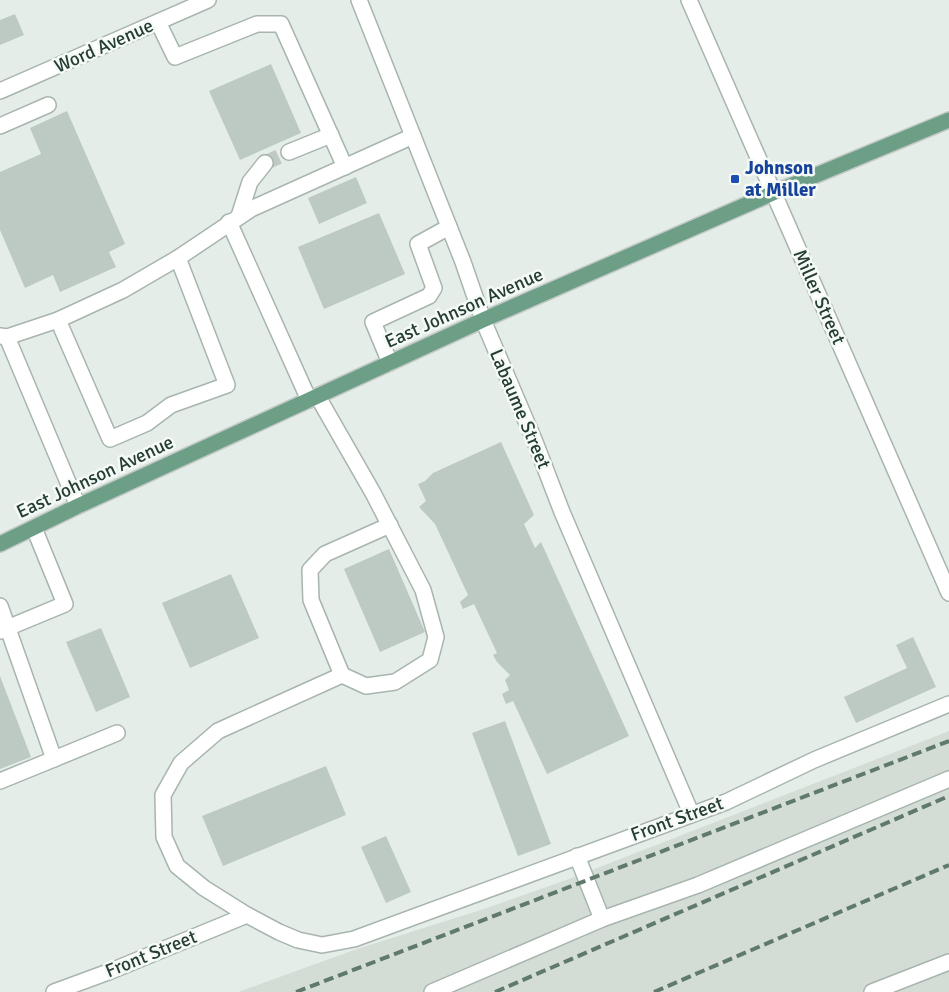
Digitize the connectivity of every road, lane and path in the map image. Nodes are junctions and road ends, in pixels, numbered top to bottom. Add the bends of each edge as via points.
1 (208, 0) edge
2 (359, 0) edge
3 (689, 0) edge
4 (158, 22) junction
5 (0, 91) edge
6 (48, 105) dead end
7 (949, 120) edge
8 (0, 126) edge
9 (331, 135) junction
10 (413, 136) junction
11 (289, 152) tunnel mouth
12 (265, 163) tunnel mouth
13 (345, 167) junction
14 (774, 193) junction
15 (234, 219) junction
16 (449, 227) junction
17 (178, 258) junction
18 (58, 320) junction
19 (482, 320) junction
20 (4, 336) edge
21 (390, 363) junction
22 (313, 398) junction
23 (78, 506) junction
24 (390, 525) junction
25 (34, 528) junction
26 (0, 544) edge
27 (949, 593) edge
28 (0, 606) edge
29 (4, 630) edge
30 (342, 675) junction
31 (949, 704) edge
32 (117, 733) dead end
33 (54, 759) junction
34 (949, 779) edge
35 (0, 781) edge
36 (692, 813) junction
37 (577, 856) junction
38 (247, 915) junction
39 (602, 919) junction
40 (949, 962) edge
41 (54, 992) edge
42 (432, 992) edge
43 (872, 992) edge

1 - 4 street, Word Avenue
2 - 10 street, Labaume Street
3 - 14 street, Miller Street
4 - 5 street, Word Avenue
4 - 9 street via 175,57 257,24 281,24
6 - 8 street
7 - 14 main road, East Johnson Avenue
9 - 11 street
9 - 13 street
10 - 13 street
10 - 16 street, Labaume Street
12 - 15 street via 250,182
13 - 15 street
14 - 19 main road, East Johnson Avenue
14 - 27 street, Miller Street
15 - 17 street
15 - 22 street
16 - 19 street, Labaume Street
16 - 21 street via 418,244 434,288 429,296 373,322
17 - 18 street via 123,290
17 - 18 street via 227,385 171,405 147,423 110,440
18 - 20 street
19 - 21 main road, East Johnson Avenue
19 - 36 street, Labaume Street
20 - 23 street
21 - 22 main road, East Johnson Avenue
22 - 23 main road, East Johnson Avenue
22 - 24 street
23 - 25 main road, East Johnson Avenue
24 - 30 street via 325,554 310,570 311,600
24 - 30 street via 423,590 436,637 430,660 395,682 366,686
25 - 26 main road, East Johnson Avenue
25 - 29 street via 65,604
28 - 29 street
29 - 33 street
30 - 38 street, Front Street via 218,731 181,763 163,795 164,837 177,866 204,888
31 - 36 street, Front Street via 814,760 726,802
32 - 33 street
33 - 35 street
34 - 39 street via 698,885
36 - 37 street, Front Street
37 - 38 street, Front Street via 354,939 322,945 298,940
37 - 39 street
38 - 41 street, Front Street
39 - 42 street
40 - 43 street

